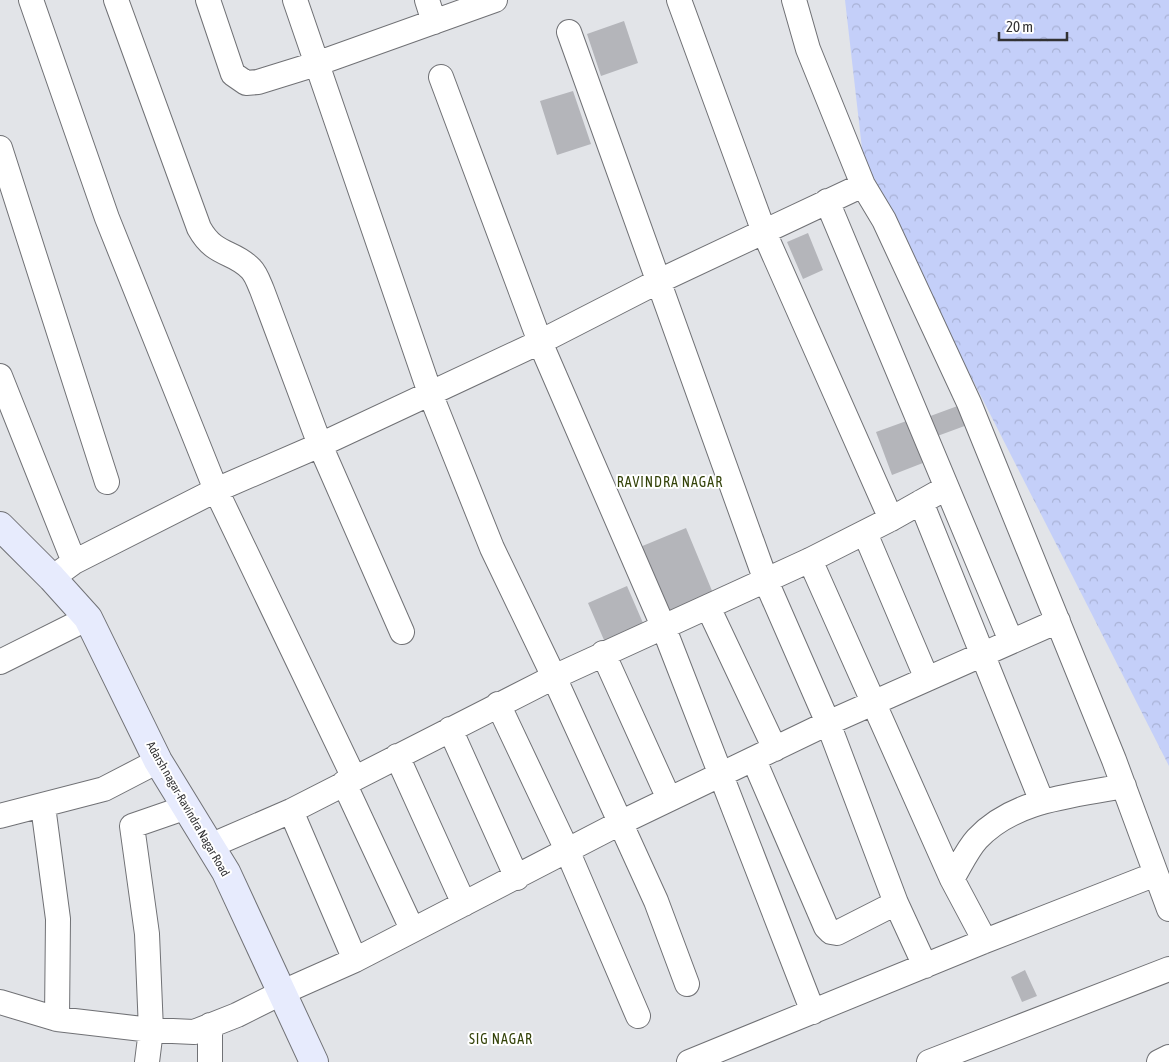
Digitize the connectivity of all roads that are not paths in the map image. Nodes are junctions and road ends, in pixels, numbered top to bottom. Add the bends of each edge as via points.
1 (31, 0) edge
2 (116, 0) edge
3 (208, 0) edge
4 (295, 0) edge
5 (494, 0) edge
6 (679, 0) edge
7 (794, 0) edge
8 (430, 11) edge
9 (569, 32) dead end
10 (316, 64) junction
11 (442, 77) dead end
12 (0, 148) edge
13 (862, 185) junction
14 (827, 201) junction
15 (764, 232) junction
16 (657, 282) junction
17 (540, 342) junction
18 (0, 376) edge
19 (430, 393) junction
20 (320, 445) junction
21 (107, 482) dead end
22 (946, 488) junction
23 (216, 490) junction
24 (921, 502) junction
25 (891, 519) junction
26 (0, 526) edge
27 (865, 533) junction
28 (810, 560) junction
29 (74, 562) junction
30 (52, 578) junction
31 (766, 581) junction
32 (708, 607) junction
33 (88, 618) junction
34 (1058, 621) junction
35 (663, 626) junction
36 (402, 632) dead end
37 (1010, 641) junction
38 (603, 653) junction
39 (982, 653) junction
40 (0, 662) edge
41 (554, 677) junction
42 (927, 679) junction
43 (873, 703) junction
44 (498, 704) junction
45 (828, 723) junction
46 (450, 728) junction
47 (764, 755) junction
48 (397, 756) junction
49 (158, 761) junction
50 (721, 776) junction
51 (349, 780) junction
52 (1124, 786) junction
53 (669, 799) junction
54 (1042, 802) junction
55 (43, 806) junction
56 (187, 807) junction
57 (291, 812) junction
58 (0, 816) edge
59 (620, 823) junction
60 (210, 846) junction
61 (567, 850) junction
62 (1156, 874) junction
63 (517, 878) junction
64 (952, 879) junction
65 (896, 903) junction
66 (464, 904) junction
67 (1169, 909) edge
68 (412, 930) junction
69 (985, 941) junction
70 (355, 960) junction
71 (925, 966) junction
72 (1169, 969) edge
73 (687, 984) dead end
74 (282, 992) junction
75 (0, 1002) edge
76 (813, 1012) junction
77 (638, 1016) dead end
78 (56, 1019) junction
79 (210, 1026) junction
80 (150, 1030) junction
81 (1169, 1057) edge
82 (147, 1062) edge
83 (210, 1062) edge
84 (314, 1062) edge
85 (689, 1062) edge
86 (929, 1062) edge
87 (1159, 1062) edge

1 - 23 street via 107,218
2 - 20 street via 199,228 217,250 252,270
3 - 10 street via 233,74 246,83
4 - 10 street
5 - 8 street
6 - 15 street
7 - 13 street via 808,49
8 - 10 street
9 - 16 street
10 - 19 street
11 - 17 street
12 - 21 street
13 - 14 street
13 - 34 street via 884,220 941,341
14 - 15 street
14 - 22 street
15 - 16 street
15 - 25 street
16 - 17 street
16 - 31 street
17 - 19 street
17 - 35 street
18 - 29 street
19 - 20 street
19 - 41 street via 492,548
20 - 23 street
20 - 36 street
22 - 24 street
22 - 37 street
23 - 29 street
23 - 51 street
24 - 25 street
24 - 39 street
25 - 27 street
26 - 30 street, Adarsh nagar-Ravindra Nagar Road
27 - 28 street
27 - 42 street
28 - 31 street
28 - 43 street
29 - 30 street
30 - 33 street, Adarsh nagar-Ravindra Nagar Road
31 - 32 street
31 - 45 street
32 - 35 street
32 - 47 street
33 - 40 street
33 - 49 street, Adarsh nagar-Ravindra Nagar Road
34 - 37 street
34 - 52 street
35 - 38 street
35 - 50 street
37 - 39 street
38 - 41 street
38 - 53 street
39 - 42 street
39 - 54 street
41 - 44 street
41 - 59 street
42 - 43 street
43 - 45 street
43 - 64 street
44 - 46 street
44 - 61 street
45 - 47 street
45 - 65 street
46 - 48 street
46 - 63 street
47 - 50 street
47 - 65 street via 826,927 837,933
48 - 51 street
48 - 66 street
49 - 55 street via 104,789
49 - 56 street, Adarsh nagar-Ravindra Nagar Road
50 - 53 street
50 - 76 street
51 - 57 street
51 - 68 street
52 - 54 street
52 - 62 street
53 - 59 street
54 - 64 street via 1010,813 976,840
55 - 58 street via 34,805
55 - 78 street via 58,919
56 - 60 street, Adarsh nagar-Ravindra Nagar Road
56 - 80 street via 132,826 146,934
57 - 60 street
57 - 70 street
59 - 61 street
59 - 73 street via 656,901
60 - 74 street, Adarsh nagar-Ravindra Nagar Road via 226,872
61 - 63 street
61 - 77 street
62 - 67 street
62 - 69 street
63 - 66 street
64 - 69 street
65 - 71 street
66 - 68 street
68 - 70 street
69 - 71 street
70 - 74 street
71 - 76 street
72 - 86 street
74 - 79 street
74 - 84 street, Adarsh nagar-Ravindra Nagar Road
75 - 78 street
76 - 85 street
78 - 80 street
79 - 80 street via 194,1032
79 - 83 street
80 - 82 street
81 - 87 street

